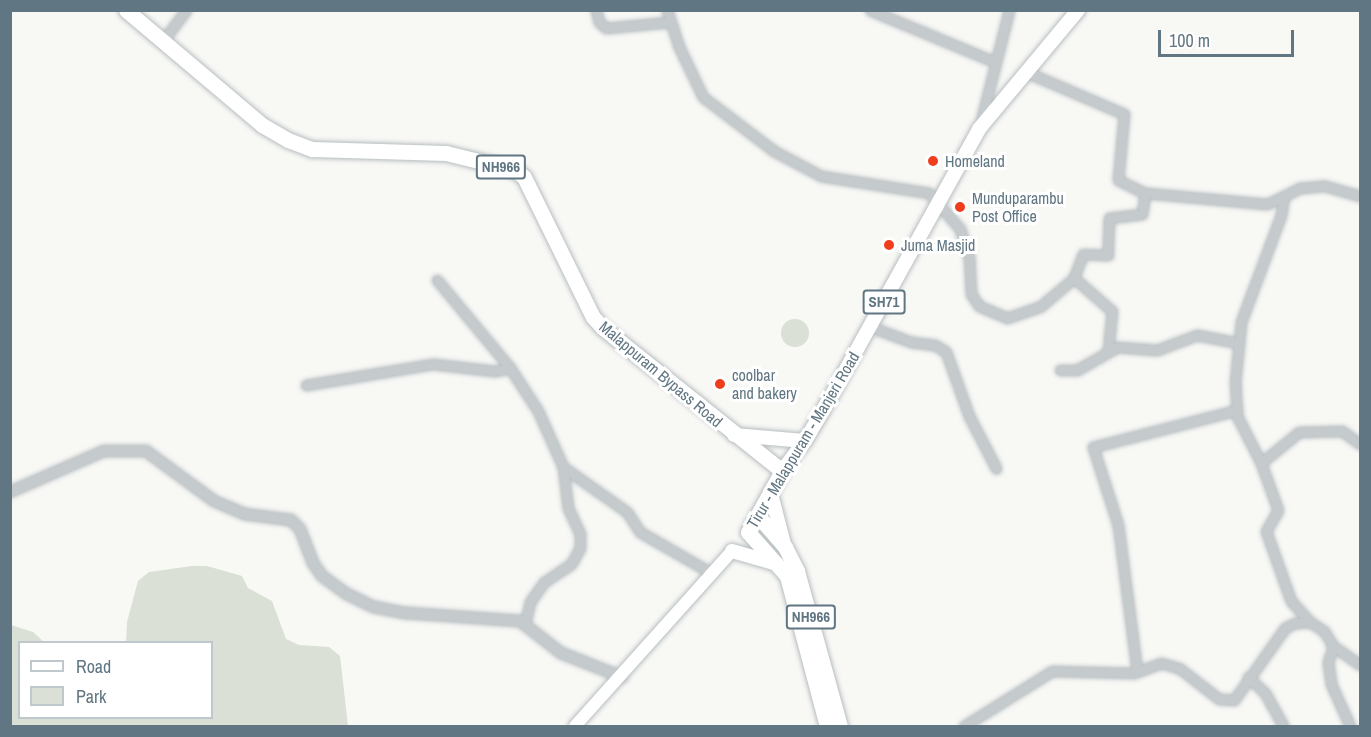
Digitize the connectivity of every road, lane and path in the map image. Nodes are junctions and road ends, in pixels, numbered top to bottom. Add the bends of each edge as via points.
1 (126, 10) edge
2 (186, 10) edge
3 (596, 10) edge
4 (667, 10) edge
5 (870, 10) edge
6 (1009, 10) edge
7 (1078, 10) edge
8 (670, 22) junction
9 (162, 42) junction
10 (994, 62) junction
11 (1026, 72) junction
12 (979, 129) junction
13 (1146, 193) junction
14 (1284, 196) junction
15 (1360, 196) edge
16 (935, 205) junction
17 (1074, 278) junction
18 (437, 280) dead end
19 (871, 327) junction
20 (1239, 343) junction
21 (1108, 351) junction
22 (510, 368) junction
23 (1060, 370) dead end
24 (306, 384) dead end
25 (1234, 413) junction
26 (734, 435) junction
27 (805, 441) junction
28 (1360, 444) edge
29 (1262, 463) junction
30 (563, 467) junction
31 (996, 468) dead end
32 (782, 471) junction
33 (10, 492) edge
34 (771, 494) junction
35 (759, 517) junction
36 (748, 532) junction
37 (785, 548) junction
38 (732, 550) junction
39 (781, 566) junction
40 (713, 574) junction
41 (1310, 622) junction
42 (525, 623) junction
43 (1333, 646) junction
44 (1360, 665) edge
45 (1137, 671) junction
46 (622, 677) junction
47 (1248, 677) junction
48 (575, 726) edge
49 (827, 726) edge
50 (840, 726) edge
51 (964, 726) edge
52 (1283, 726) edge
53 (1350, 726) edge

1 - 9 highway, Malappuram Bypass Road / NH966
2 - 9 street
3 - 8 street via 599,22 606,28
4 - 8 street
5 - 10 street
6 - 10 street
7 - 11 main road, Tirur - Malappuram - Manjeri Road / SH71
8 - 16 street via 703,97 774,151 821,176 919,191 929,194
9 - 26 highway, Malappuram Bypass Road / NH966 via 262,125 312,149 437,152 514,170 524,177 593,317
10 - 12 street
11 - 12 main road, Tirur - Malappuram - Manjeri Road / SH71
11 - 13 street via 1124,114 1118,180
12 - 16 main road, Tirur - Malappuram - Manjeri Road / SH71
13 - 14 street via 1267,204
13 - 17 street via 1143,214 1109,218 1108,255 1083,254
14 - 15 street via 1300,188 1325,186
14 - 20 street via 1281,215 1241,322
16 - 17 street via 960,229 969,256 971,294 979,306 1007,318 1041,306
16 - 19 main road, Tirur - Malappuram - Manjeri Road / SH71
17 - 21 street via 1112,311
18 - 22 street
19 - 27 main road, Tirur - Malappuram - Manjeri Road / SH71
19 - 31 street via 911,342 935,345 946,352 969,416
20 - 21 street via 1197,335 1157,350 1117,347
20 - 25 street
21 - 23 street via 1077,370
22 - 24 street via 495,371 434,364
22 - 30 street via 538,411
25 - 29 street
25 - 45 street via 1093,447 1118,525
26 - 27 main road
26 - 32 highway, Malappuram Bypass Road / NH966
27 - 32 main road, Tirur - Malappuram - Manjeri Road / SH71
28 - 29 street via 1342,431 1299,432
29 - 41 street via 1278,510 1266,531 1291,601
30 - 40 street via 627,512 640,532
30 - 42 street via 568,508 580,534 580,548 571,564 544,582 530,602
32 - 34 highway, Tirur - Malappuram - Manjeri Road
33 - 42 street via 104,451 146,451 214,501 244,514 291,520 300,529 322,576 356,598 406,614
34 - 35 highway, Tirur - Malappuram - Manjeri Road
34 - 37 main road
35 - 36 highway, Tirur - Malappuram - Manjeri Road
35 - 37 highway, NH966
36 - 38 main road, Tirur - Malappuram - Manjeri Road
36 - 39 highway, NH966
37 - 50 highway, NH966 via 797,571
38 - 39 main road via 754,554
38 - 40 main road, Tirur - Malappuram - Manjeri Road
39 - 49 highway, NH966
40 - 46 main road, Tirur - Malappuram - Manjeri Road
41 - 43 street via 1324,631
41 - 47 street via 1285,628 1268,656
42 - 46 street via 561,653
43 - 44 street
43 - 53 street via 1328,662 1331,684
45 - 47 street via 1161,663 1171,665 1225,702 1234,700
45 - 51 street via 1052,671
46 - 48 main road, Tirur - Malappuram - Manjeri Road
47 - 52 street via 1265,693

